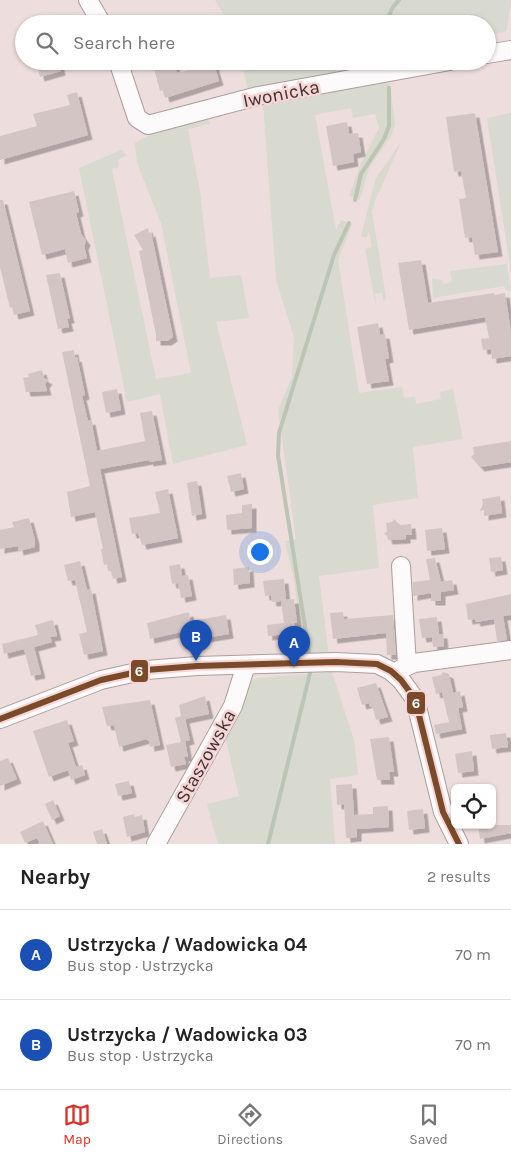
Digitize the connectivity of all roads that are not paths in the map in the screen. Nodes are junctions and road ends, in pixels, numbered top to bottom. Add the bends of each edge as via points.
1 (88, 0) edge
2 (97, 15) edge
3 (511, 50) edge
4 (496, 52) edge
5 (121, 70) edge
6 (401, 70) edge
7 (401, 566) dead end
8 (511, 650) edge
9 (246, 665) junction
10 (401, 670) junction
11 (0, 719) edge
12 (156, 844) edge
13 (459, 844) edge

1 - 2 street
3 - 4 street
5 - 6 street, Iwonicka via 137,118 143,124 154,124 265,95
7 - 10 street
8 - 10 street via 453,656
9 - 10 street via 364,663
9 - 11 street via 183,667 124,674
9 - 12 street, Staszowska via 233,706
10 - 13 street via 415,699 443,812

